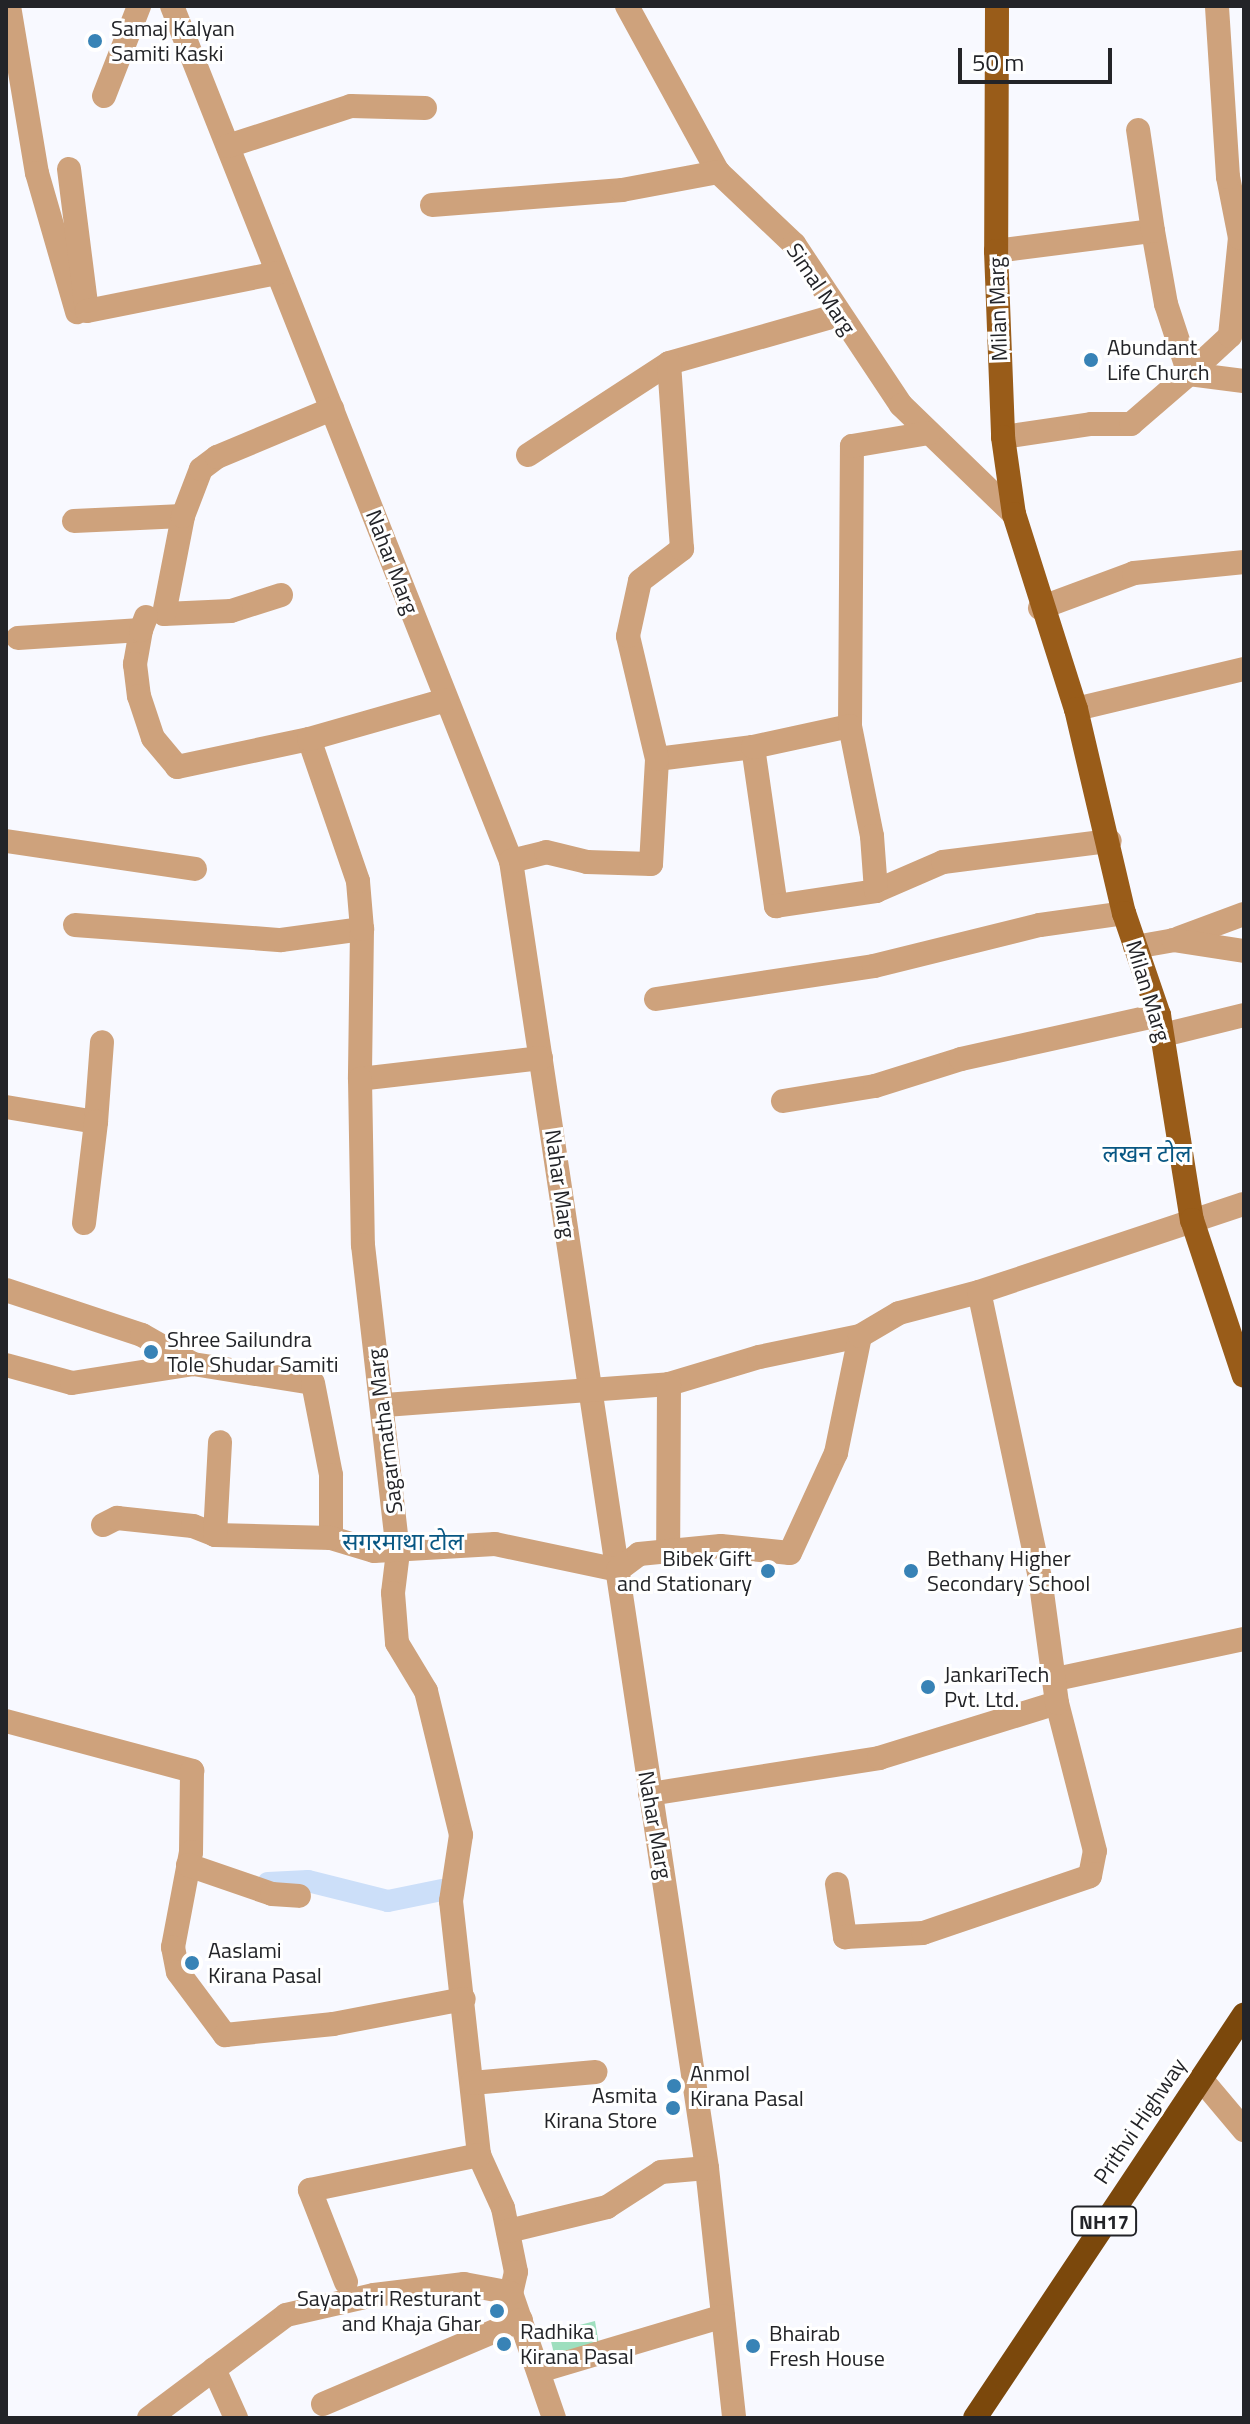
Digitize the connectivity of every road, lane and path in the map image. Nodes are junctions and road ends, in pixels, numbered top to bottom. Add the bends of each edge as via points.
1 (9, 6) edge
2 (139, 6) edge
3 (172, 6) edge
4 (627, 6) edge
5 (997, 6) edge
6 (1217, 6) edge
7 (104, 96) dead end
8 (425, 108) dead end
9 (1138, 130) dead end
10 (228, 146) junction
11 (69, 169) dead end
12 (718, 172) junction
13 (432, 205) dead end
14 (1153, 231) junction
15 (996, 251) junction
16 (277, 273) junction
17 (87, 311) junction
18 (839, 315) junction
19 (669, 363) junction
20 (1189, 374) junction
21 (1244, 381) edge
22 (332, 409) junction
23 (929, 433) junction
24 (1003, 437) junction
25 (528, 455) dead end
26 (1014, 514) junction
27 (183, 516) junction
28 (74, 521) dead end
29 (1244, 562) edge
30 (281, 595) dead end
31 (1040, 608) junction
32 (164, 614) junction
33 (141, 630) junction
34 (18, 638) dead end
35 (1244, 669) edge
36 (446, 700) junction
37 (1076, 709) junction
38 (850, 726) junction
39 (309, 739) junction
40 (753, 747) junction
41 (657, 759) junction
42 (6, 841) edge
43 (1110, 841) junction
44 (511, 861) junction
45 (195, 869) dead end
46 (876, 891) junction
47 (1124, 913) junction
48 (1244, 914) edge
49 (75, 925) dead end
50 (362, 929) junction
51 (1173, 940) junction
52 (1135, 947) junction
53 (1244, 951) edge
54 (656, 999) dead end
55 (1244, 1015) edge
56 (1161, 1025) junction
57 (102, 1042) dead end
58 (541, 1058) junction
59 (360, 1079) junction
60 (783, 1101) dead end
61 (6, 1107) edge
62 (96, 1122) junction
63 (1244, 1204) edge
64 (1192, 1220) junction
65 (84, 1223) dead end
66 (6, 1290) edge
67 (979, 1292) junction
68 (860, 1336) junction
69 (193, 1364) junction
70 (6, 1365) edge
71 (1244, 1376) edge
72 (669, 1384) junction
73 (585, 1388) junction
74 (385, 1405) junction
75 (220, 1442) dead end
76 (103, 1525) dead end
77 (215, 1535) junction
78 (331, 1538) junction
79 (668, 1551) junction
80 (398, 1552) junction
81 (612, 1569) junction
82 (1244, 1639) edge
83 (1057, 1691) junction
84 (6, 1721) edge
85 (650, 1794) junction
86 (188, 1865) junction
87 (837, 1884) dead end
88 (299, 1896) dead end
89 (464, 1999) junction
90 (1241, 2026) edge
91 (596, 2072) dead end
92 (1201, 2079) junction
93 (472, 2083) junction
94 (1244, 2130) edge
95 (479, 2155) junction
96 (707, 2168) junction
97 (508, 2231) junction
98 (346, 2282) dead end
99 (511, 2293) junction
100 (723, 2316) junction
101 (521, 2320) junction
102 (214, 2369) junction
103 (539, 2371) junction
104 (323, 2404) dead end
105 (149, 2418) edge
106 (236, 2418) edge
107 (554, 2418) edge
108 (734, 2418) edge
109 (975, 2418) edge

1 - 17 street via 37,173 74,312
2 - 7 street
3 - 10 street, Nahar Marg
4 - 12 street, Simal Marg
5 - 15 main road, Milan Marg
6 - 20 street via 1228,177 1240,238 1230,336
8 - 10 street via 351,106
9 - 14 street
10 - 16 street, Nahar Marg
11 - 17 street
12 - 13 street via 622,190
12 - 18 street, Simal Marg via 794,244
14 - 15 street
14 - 20 street via 1166,304
15 - 24 main road, Milan Marg
16 - 17 street
16 - 22 street, Nahar Marg
18 - 19 street
18 - 23 street, Simal Marg via 901,405
19 - 25 street
19 - 41 street via 682,549 640,581 628,636
20 - 21 street
20 - 24 street via 1131,424 1091,424
22 - 27 street via 217,457 201,469
22 - 36 street, Nahar Marg
23 - 26 street, Simal Marg
23 - 38 street via 852,446
24 - 26 main road, Milan Marg
26 - 31 main road, Milan Marg
27 - 28 street
27 - 32 street
29 - 31 street via 1134,573
30 - 32 street via 231,611
31 - 37 main road, Milan Marg
32 - 33 street via 146,616
33 - 34 street
33 - 39 street via 135,664 139,696 153,738 177,767
35 - 37 street
36 - 39 street
36 - 44 street, Nahar Marg
37 - 43 main road, Milan Marg
38 - 40 street
38 - 46 street via 872,836
39 - 50 street, Sagarmatha Marg via 358,881
40 - 41 street
40 - 46 street via 776,906
41 - 44 street via 651,864 587,862 546,852
42 - 45 street
43 - 46 street via 943,862
43 - 47 main road, Milan Marg
44 - 58 street, Nahar Marg
47 - 52 main road, Milan Marg
47 - 54 street via 1040,925 874,966
48 - 51 street
49 - 50 street via 281,940
50 - 59 street, Sagarmatha Marg
51 - 52 street
51 - 53 street
52 - 56 main road, Milan Marg
55 - 56 street
56 - 60 street via 961,1059 888,1083
56 - 64 main road, Milan Marg
57 - 62 street
58 - 59 street
58 - 73 street, Nahar Marg
59 - 74 street, Sagarmatha Marg via 363,1245
61 - 62 street
62 - 65 street
63 - 64 street
64 - 67 street
64 - 71 main road, Milan Marg
66 - 69 street via 142,1335
67 - 68 street via 899,1313
67 - 83 street
68 - 72 street via 759,1357
68 - 79 street via 836,1453 790,1553 721,1546
69 - 70 street via 72,1383
69 - 78 street via 315,1385 331,1475
72 - 73 street
72 - 79 street
73 - 74 street
73 - 81 street, Nahar Marg
74 - 80 street, Sagarmatha Marg
75 - 77 street
76 - 77 street via 117,1518 193,1526
77 - 78 street
78 - 80 street
79 - 81 street via 639,1554
80 - 81 street via 482,1543
80 - 89 street, Sagarmatha Marg via 393,1593 397,1643 426,1691 461,1835 451,1901
81 - 85 street, Nahar Marg
82 - 83 street
83 - 85 street via 879,1758
83 - 87 street via 1095,1851 1090,1876 923,1933 845,1937
84 - 86 street via 192,1771
85 - 96 street, Nahar Marg
86 - 88 street via 272,1894
86 - 89 street via 173,1947 176,1962 196,2000 225,2035 333,2024
89 - 93 street, Sagarmatha Marg
90 - 92 highway, Prithvi Highway / NH17
91 - 93 street
92 - 94 street
92 - 109 highway, Prithvi Highway / NH17
93 - 95 street, Sagarmatha Marg
95 - 97 street, Sagarmatha Marg via 495,2184
95 - 98 street via 310,2190
96 - 97 street via 661,2172 607,2207
96 - 100 street, Nahar Marg
97 - 99 street, Sagarmatha Marg via 516,2272
99 - 101 street, Sagarmatha Marg
99 - 102 street via 464,2284 313,2307 286,2315
100 - 103 street
100 - 108 street, Nahar Marg
101 - 103 street, Sagarmatha Marg
101 - 104 street
102 - 105 street
102 - 106 street
103 - 107 street, Sagarmatha Marg

